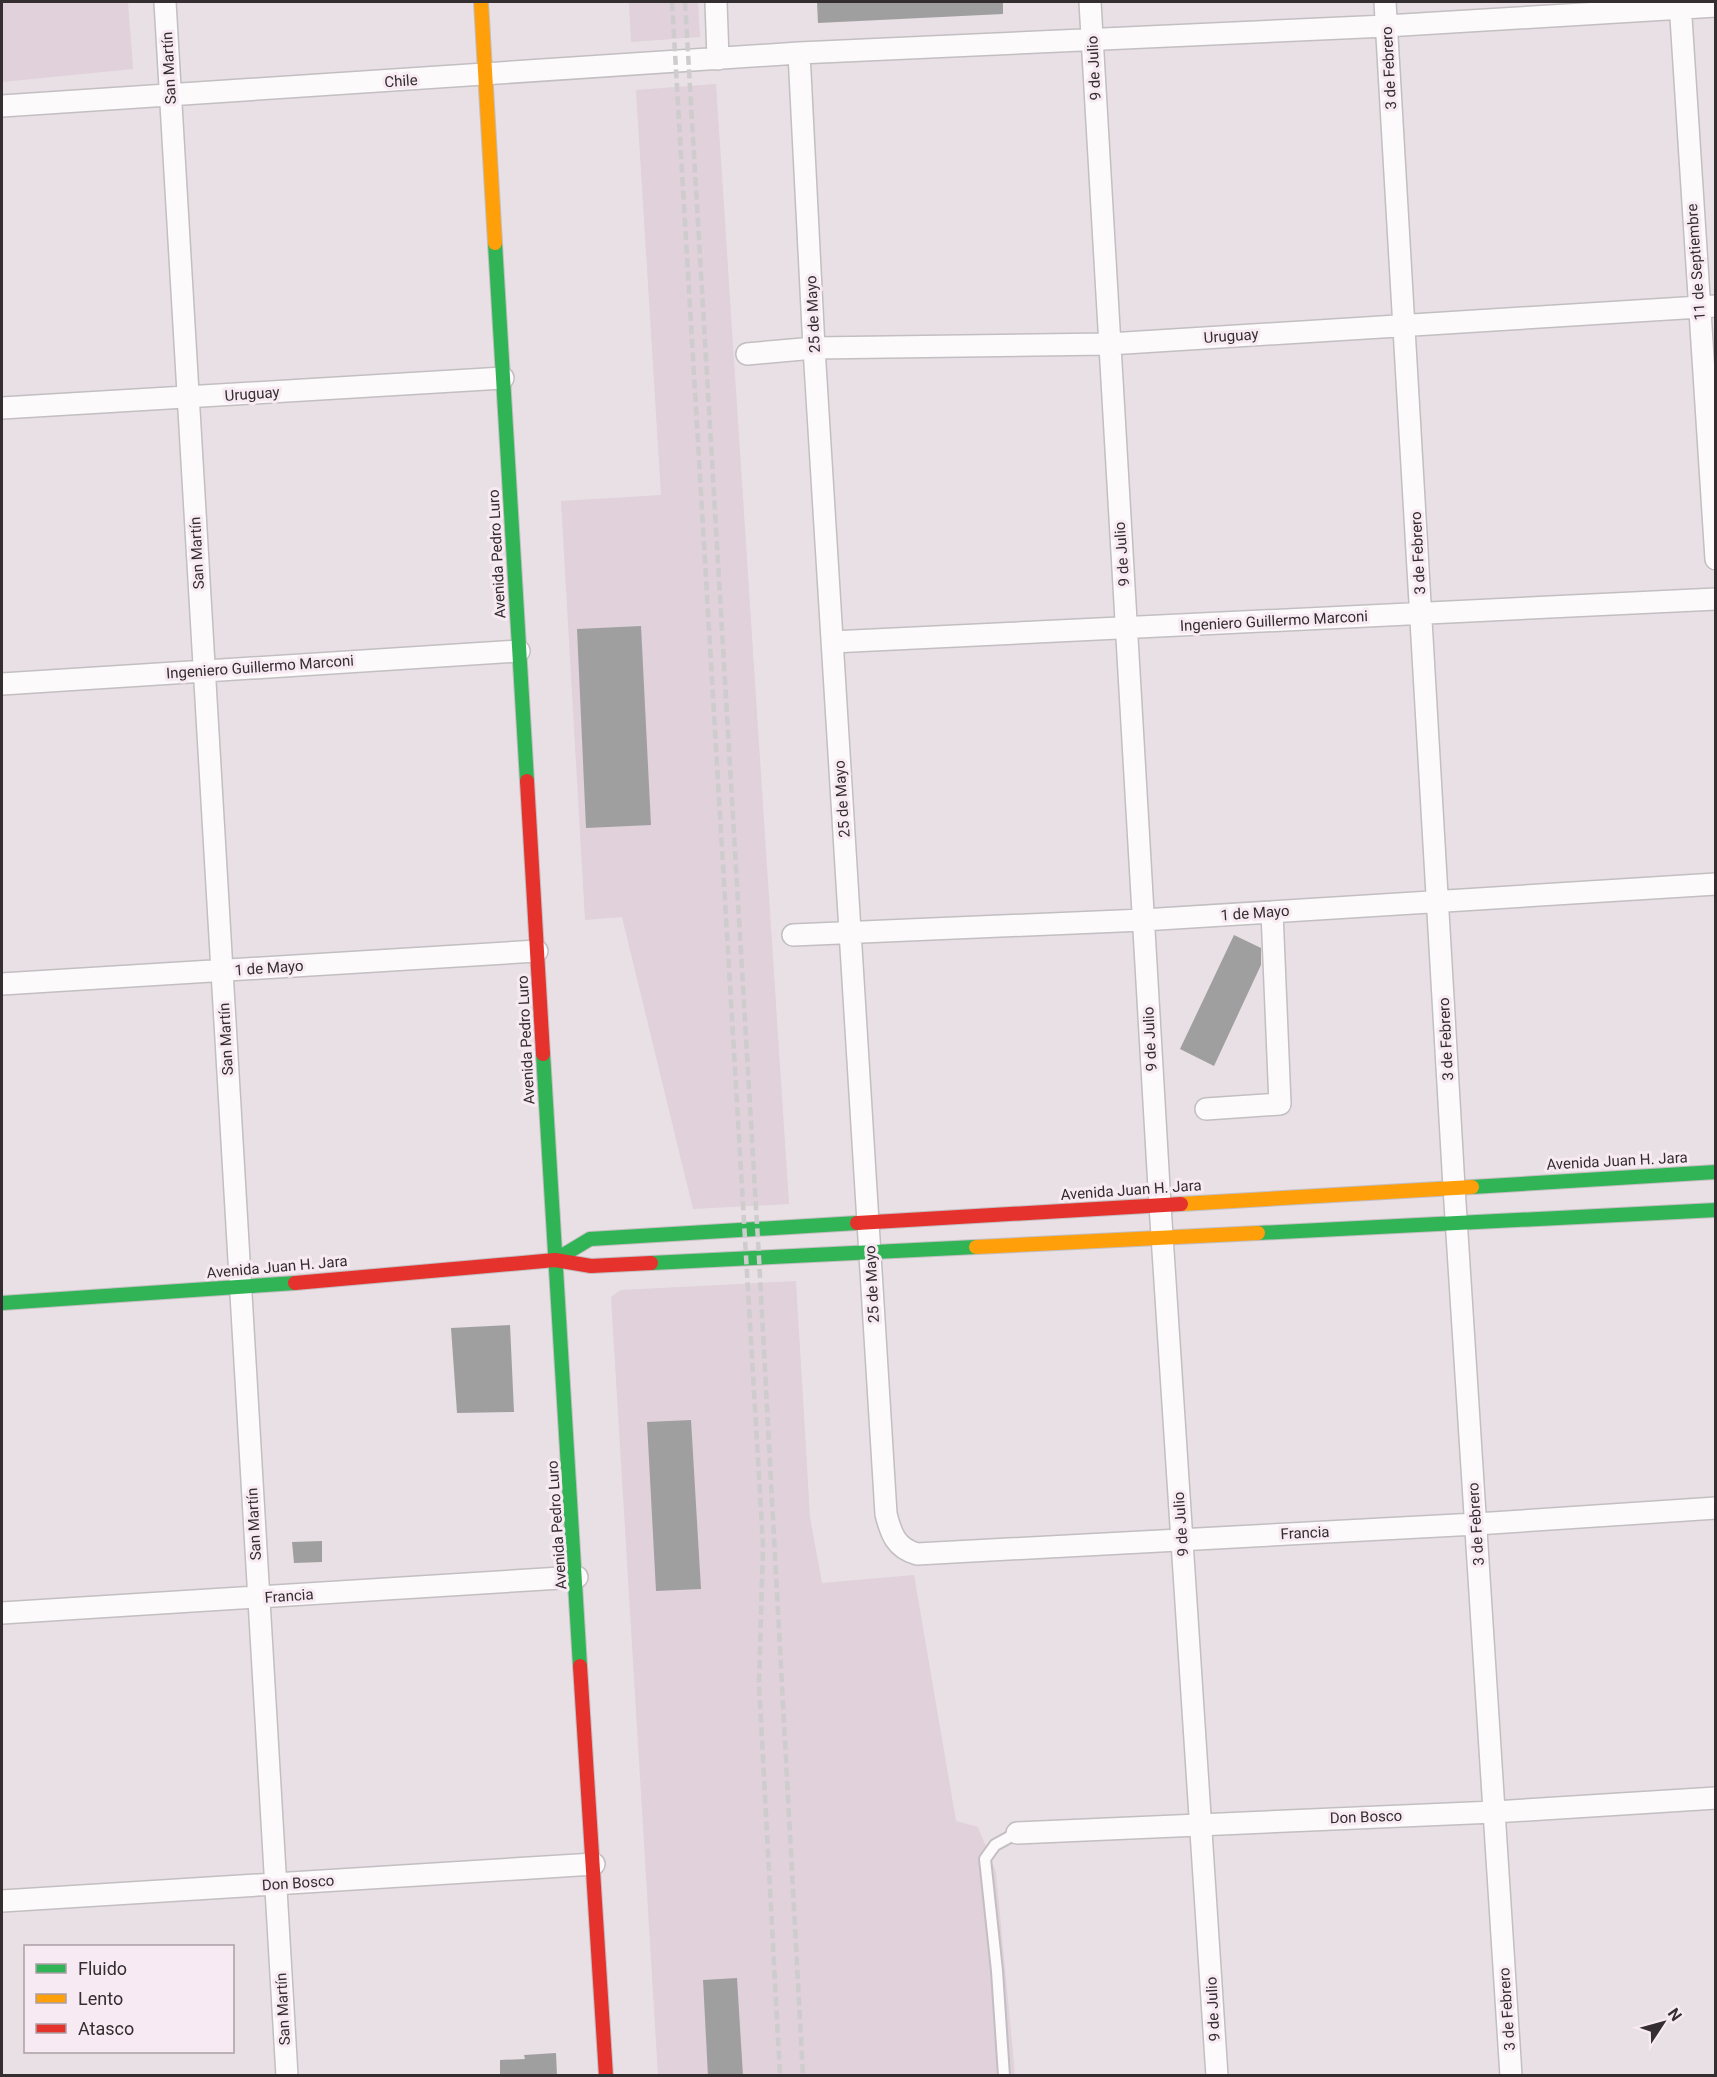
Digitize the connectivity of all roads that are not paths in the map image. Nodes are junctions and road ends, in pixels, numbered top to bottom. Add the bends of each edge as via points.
1 (165, 2) edge
2 (481, 2) edge
3 (716, 2) edge
4 (1090, 2) edge
5 (1385, 2) edge
6 (1680, 5) edge
7 (1716, 6) edge
8 (1386, 26) junction
9 (1092, 40) junction
10 (799, 53) junction
11 (718, 59) junction
12 (485, 75) junction
13 (170, 95) junction
14 (2, 106) edge
15 (1707, 306) edge
16 (1404, 325) junction
17 (1109, 344) junction
18 (814, 348) junction
19 (747, 354) dead end
20 (503, 378) junction
21 (188, 398) junction
22 (2, 408) edge
23 (1716, 559) edge
24 (1716, 599) edge
25 (1422, 614) junction
26 (1127, 629) junction
27 (832, 642) junction
28 (519, 651) junction
29 (204, 670) junction
30 (2, 684) edge
31 (1716, 884) edge
32 (1439, 902) junction
33 (1272, 912) junction
34 (1143, 920) junction
35 (850, 933) junction
36 (793, 935) dead end
37 (537, 951) junction
38 (222, 971) junction
39 (2, 984) edge
40 (1206, 1109) dead end
41 (1716, 1172) edge
42 (1454, 1187) junction
43 (1160, 1205) junction
44 (1716, 1210) edge
45 (869, 1222) junction
46 (1456, 1223) junction
47 (1162, 1238) junction
48 (870, 1253) junction
49 (555, 1260) junction
50 (240, 1288) junction
51 (2, 1303) edge
52 (1716, 1508) edge
53 (1476, 1524) junction
54 (1182, 1539) junction
55 (897, 1543) joint
56 (577, 1577) junction
57 (259, 1598) junction
58 (2, 1613) edge
59 (1716, 1798) edge
60 (1494, 1812) junction
61 (1202, 1824) junction
62 (1017, 1833) joint
63 (594, 1864) junction
64 (276, 1884) junction
65 (2, 1901) edge
66 (286, 2076) edge
67 (606, 2076) edge
68 (1004, 2076) edge
69 (1217, 2076) edge
70 (1511, 2076) edge

1 - 13 street, San Martín
2 - 12 main road, Avenida Pedro Luro
3 - 11 street
4 - 9 street, 9 de Julio
5 - 8 street, 3 de Febrero
6 - 7 street, Chile
6 - 8 street, Chile
6 - 15 street, 11 de Septiembre
8 - 9 street, Chile
8 - 16 street, 3 de Febrero
9 - 10 street, Chile
9 - 17 street, 9 de Julio
10 - 11 street, Chile
10 - 18 street, 25 de Mayo
11 - 12 street, Chile
12 - 13 street, Chile
12 - 20 main road, Avenida Pedro Luro
13 - 14 street, Chile
13 - 21 street, San Martín
15 - 16 street, Uruguay
15 - 23 street, 11 de Septiembre
16 - 17 street, Uruguay
16 - 25 street, 3 de Febrero
17 - 18 street, Uruguay
17 - 26 street, 9 de Julio
18 - 19 street, Uruguay
18 - 27 street, 25 de Mayo
20 - 21 street, Uruguay
20 - 28 main road, Avenida Pedro Luro
21 - 22 street, Uruguay
21 - 29 street, San Martín
24 - 25 street, Ingeniero Guillermo Marconi
25 - 26 street, Ingeniero Guillermo Marconi
25 - 32 street, 3 de Febrero
26 - 27 street, Ingeniero Guillermo Marconi
26 - 34 street, 9 de Julio
27 - 35 street, 25 de Mayo
28 - 29 street, Ingeniero Guillermo Marconi
28 - 37 main road, Avenida Pedro Luro
29 - 30 street, Ingeniero Guillermo Marconi
29 - 38 street, San Martín
31 - 32 street, 1 de Mayo
32 - 33 street, 1 de Mayo
32 - 42 street, 3 de Febrero
33 - 34 street, 1 de Mayo
33 - 40 street via 1280,1104
34 - 35 street, 1 de Mayo
34 - 43 street, 9 de Julio
35 - 36 street, 1 de Mayo
35 - 45 street, 25 de Mayo
37 - 38 street, 1 de Mayo
37 - 49 main road, Avenida Pedro Luro
38 - 39 street, 1 de Mayo
38 - 50 street, San Martín
41 - 42 main road, Avenida Juan H. Jara
42 - 43 main road, Avenida Juan H. Jara
42 - 46 street, 3 de Febrero
43 - 45 main road, Avenida Juan H. Jara
43 - 47 street, 9 de Julio
44 - 46 main road, Avenida Juan H. Jara
45 - 48 street, 25 de Mayo
45 - 49 main road, Avenida Juan H. Jara via 590,1239
46 - 47 main road, Avenida Juan H. Jara
46 - 53 street, 3 de Febrero
47 - 48 main road, Avenida Juan H. Jara
47 - 54 street, 9 de Julio
48 - 49 main road, Avenida Juan H. Jara via 591,1266
48 - 55 street, 25 de Mayo via 886,1514
49 - 50 main road, Avenida Juan H. Jara
49 - 56 main road, Avenida Pedro Luro
50 - 51 main road, Avenida Juan H. Jara
50 - 57 street, San Martín
52 - 53 street, Francia
53 - 54 street, Francia
53 - 60 street, 3 de Febrero
54 - 55 street, Francia via 917,1554
54 - 61 street, 9 de Julio
56 - 57 street, Francia
56 - 63 main road, Avenida Pedro Luro
57 - 58 street, Francia
57 - 64 street, San Martín
59 - 60 street, Don Bosco
60 - 61 street, Don Bosco
60 - 70 street, 3 de Febrero
61 - 62 street, Don Bosco
61 - 69 street, 9 de Julio
62 - 68 lane via 995,1845 985,1859
63 - 64 street, Don Bosco
63 - 67 main road, Avenida Pedro Luro
64 - 65 street, Don Bosco
64 - 66 street, San Martín

